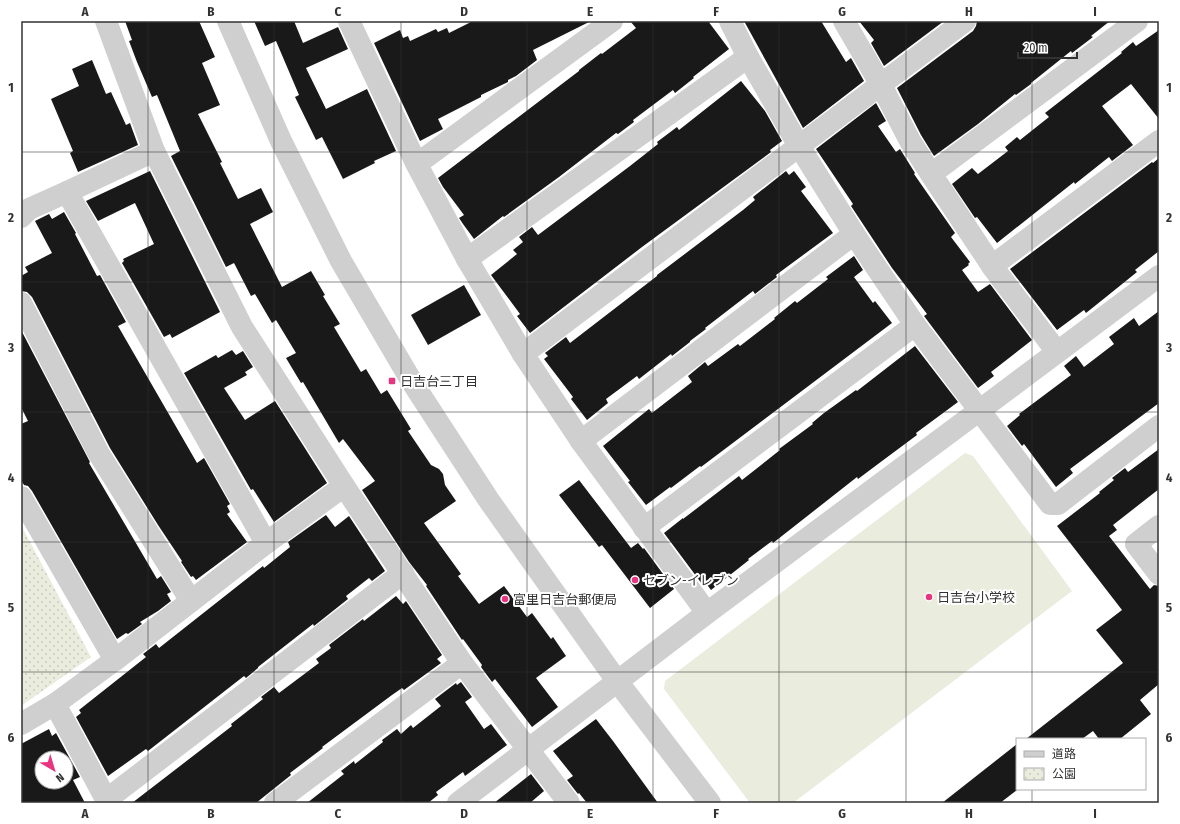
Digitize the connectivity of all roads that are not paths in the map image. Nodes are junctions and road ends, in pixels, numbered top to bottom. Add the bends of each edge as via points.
1 (106, 21) edge
2 (228, 21) edge
3 (352, 21) edge
4 (612, 21) edge
5 (730, 21) edge
6 (844, 21) edge
7 (965, 21) edge
8 (1137, 21) edge
9 (748, 57) junction
10 (881, 84) junction
11 (1159, 141) edge
12 (799, 146) junction
13 (154, 151) junction
14 (416, 163) junction
15 (931, 174) junction
16 (67, 192) junction
17 (21, 217) edge
18 (854, 234) junction
19 (467, 259) junction
20 (992, 266) junction
21 (1159, 276) edge
22 (21, 302) edge
23 (915, 325) junction
24 (1057, 352) junction
25 (523, 354) junction
26 (980, 410) junction
27 (1158, 427) edge
28 (581, 441) junction
29 (344, 486) junction
30 (21, 497) edge
31 (1159, 526) edge
32 (644, 528) junction
33 (266, 543) junction
34 (402, 573) junction
35 (1159, 574) edge
36 (191, 601) junction
37 (707, 612) junction
38 (115, 660) junction
39 (462, 663) junction
40 (617, 681) junction
41 (55, 704) junction
42 (21, 724) edge
43 (528, 749) junction
44 (107, 802) edge
45 (275, 803) edge
46 (458, 803) edge
47 (569, 803) edge
48 (710, 803) edge

1 - 13 street
2 - 40 street via 281,141 341,261 412,382 488,499
3 - 14 street
4 - 14 street
5 - 9 street
6 - 10 street
7 - 10 street
8 - 15 street
9 - 12 street
9 - 19 street
10 - 12 street
10 - 15 street via 910,141
11 - 20 street
12 - 18 street
12 - 25 street
13 - 16 street
13 - 29 street via 242,326
14 - 19 street
15 - 20 street
16 - 17 street via 29,209
16 - 33 street
18 - 23 street
18 - 28 street
19 - 25 street
20 - 24 street
21 - 24 street
22 - 36 street via 99,454
23 - 26 street
23 - 32 street
24 - 26 street
25 - 28 street
26 - 27 street via 1050,504 1058,504
26 - 37 street
28 - 32 street
29 - 33 street
29 - 34 street
30 - 38 street
31 - 35 street via 1136,544
32 - 37 street
33 - 36 street
34 - 39 street
34 - 44 street
36 - 38 street
37 - 40 street
38 - 41 street
39 - 43 street
39 - 45 street
40 - 43 street
40 - 48 street
41 - 42 street
41 - 44 street
43 - 46 street
43 - 47 street

